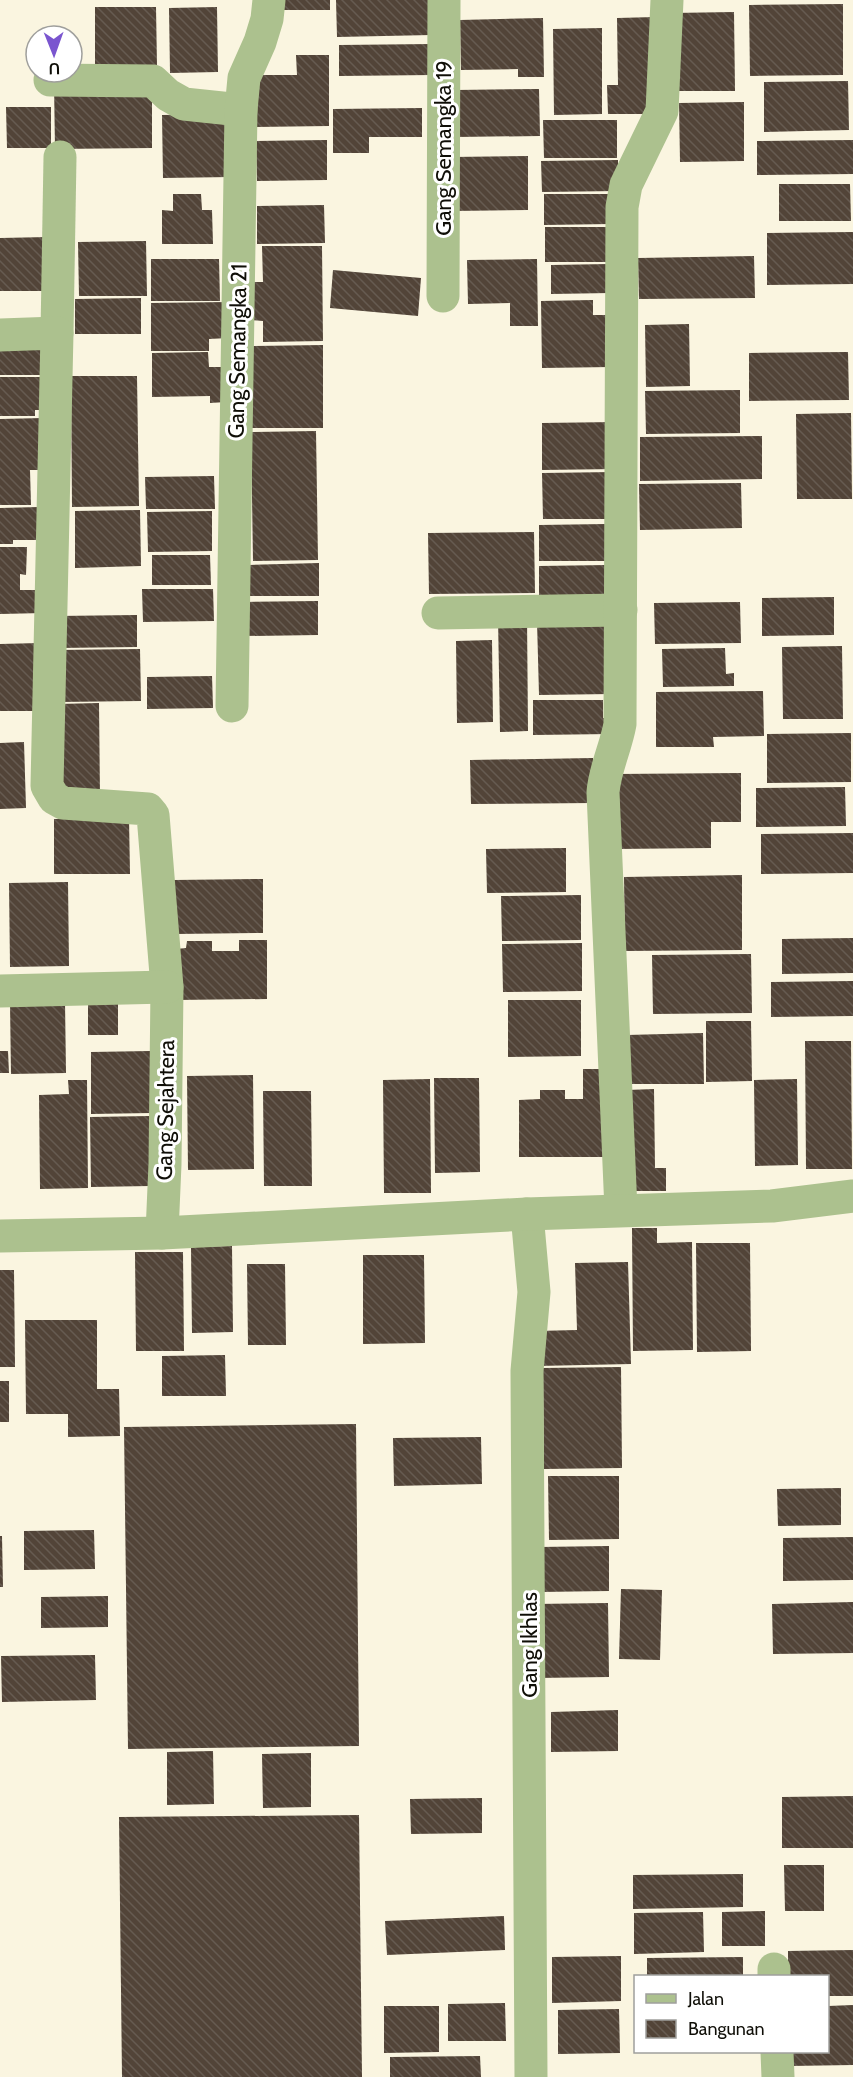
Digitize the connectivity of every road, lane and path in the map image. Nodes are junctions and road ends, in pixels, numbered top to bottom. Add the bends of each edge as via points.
1 (269, 0) edge
2 (444, 0) edge
3 (667, 0) edge
4 (84, 80) edge
5 (241, 110) junction
6 (60, 157) dead end
7 (443, 296) dead end
8 (57, 333) junction
9 (0, 335) edge
10 (621, 610) junction
11 (438, 613) dead end
12 (232, 706) dead end
13 (167, 987) junction
14 (0, 991) edge
15 (853, 1196) edge
16 (621, 1210) junction
17 (526, 1214) junction
18 (162, 1233) junction
19 (0, 1236) edge
20 (777, 2053) edge
21 (531, 2077) edge
22 (778, 2077) edge

1 - 5 street, Gang Semangka 21 via 260,42 244,78
2 - 7 street, Gang Semangka 19
3 - 10 street via 662,111 626,185 622,207
4 - 5 street via 153,81 184,104
5 - 12 street, Gang Semangka 21
6 - 8 street
8 - 9 street
8 - 13 street, Gang Sejahtera via 47,786 54,798 63,802 152,812
10 - 11 street
10 - 16 street via 620,724 603,792
13 - 14 street
13 - 18 street, Gang Sejahtera
15 - 16 street via 772,1206
16 - 17 street
17 - 18 street
17 - 21 street, Gang Ikhlas via 534,1292 527,1371
18 - 19 street
20 - 22 street

